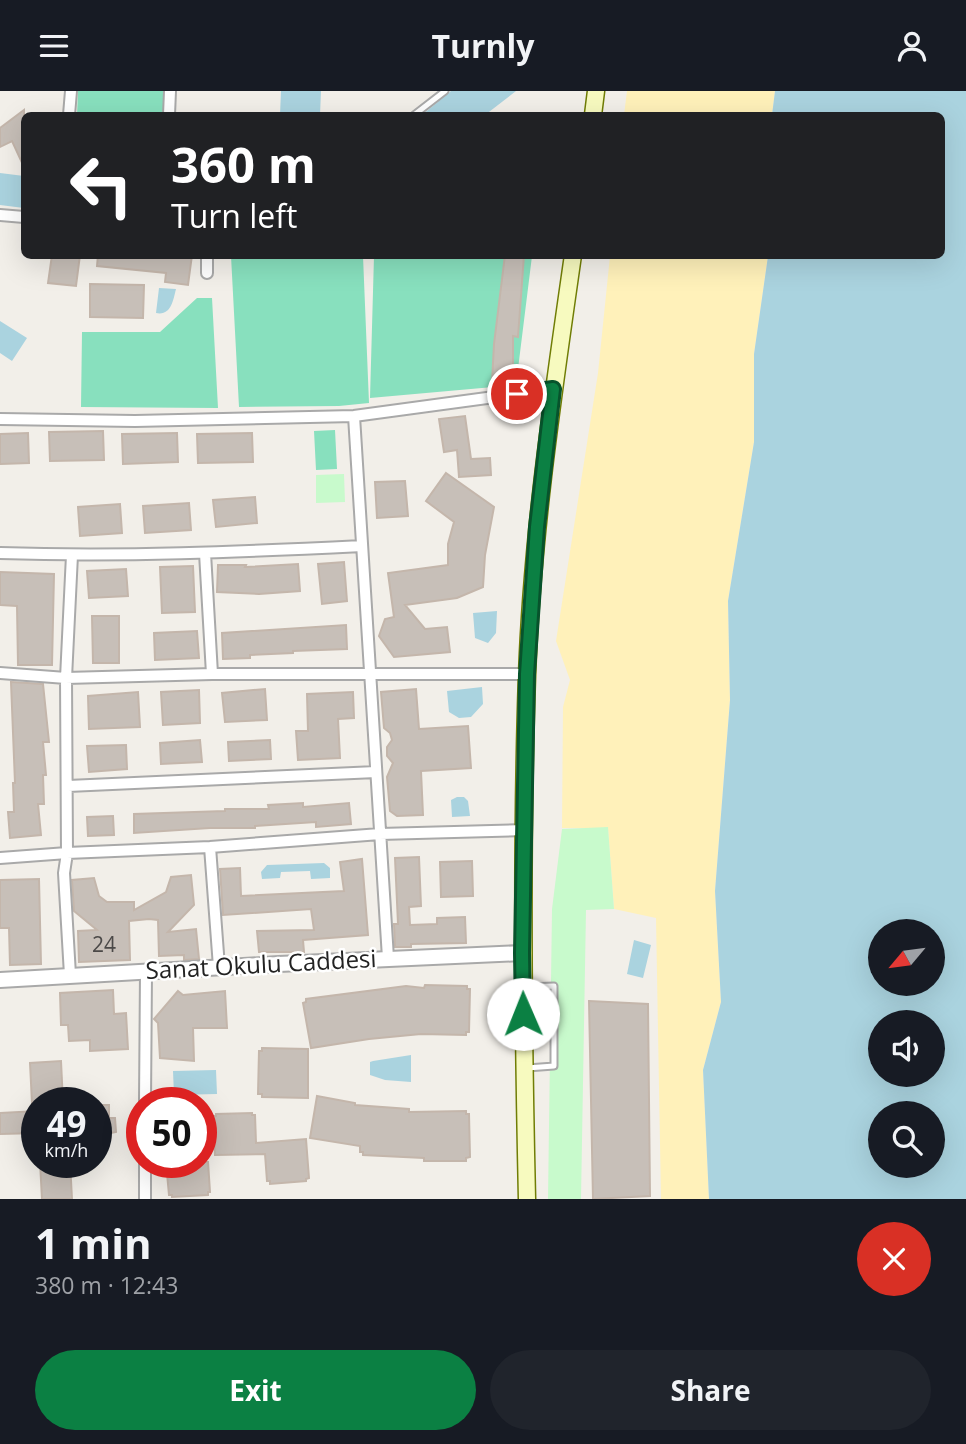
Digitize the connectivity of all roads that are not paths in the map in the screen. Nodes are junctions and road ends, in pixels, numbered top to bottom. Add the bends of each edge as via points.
1 (71, 91) edge
2 (170, 91) edge
3 (445, 91) edge
4 (596, 91) edge
5 (69, 112) edge
6 (169, 112) edge
7 (418, 112) edge
8 (593, 112) edge
9 (0, 215) edge
10 (21, 217) edge
11 (207, 259) edge
12 (572, 259) edge
13 (208, 273) dead end
14 (553, 389) junction
15 (354, 417) junction
16 (0, 419) edge
17 (362, 546) junction
18 (0, 552) edge
19 (205, 553) junction
20 (72, 555) junction
21 (0, 673) edge
22 (212, 674) junction
23 (372, 674) junction
24 (527, 674) junction
25 (66, 678) junction
26 (376, 772) junction
27 (68, 786) junction
28 (525, 830) junction
29 (380, 834) junction
30 (210, 847) junction
31 (67, 853) junction
32 (0, 858) edge
33 (522, 953) junction
34 (388, 958) junction
35 (219, 967) junction
36 (146, 972) junction
37 (70, 975) junction
38 (0, 980) edge
39 (523, 987) junction
40 (524, 1068) junction
41 (145, 1087) edge
42 (145, 1178) edge
43 (145, 1199) edge
44 (527, 1199) edge

1 - 5 street
2 - 6 street
3 - 7 lane
4 - 8 main road
9 - 10 street
11 - 13 street
12 - 14 main road
14 - 15 street
14 - 24 main road
15 - 16 street
15 - 17 street
17 - 19 street
17 - 23 street
18 - 20 street
19 - 20 street
19 - 22 street
20 - 25 street
21 - 25 street
22 - 23 street
22 - 25 street
23 - 24 street
23 - 26 street
24 - 28 main road
25 - 27 street
26 - 27 street
26 - 29 street
27 - 31 street
28 - 29 street
28 - 33 main road
29 - 30 street
29 - 34 street
30 - 31 street
30 - 35 street
31 - 32 street
31 - 37 street
33 - 34 street, Sanat Okulu Caddesi
33 - 39 main road
34 - 35 street, Sanat Okulu Caddesi
35 - 36 street, Sanat Okulu Caddesi
36 - 37 street, Sanat Okulu Caddesi
36 - 41 street
37 - 38 street, Sanat Okulu Caddesi
39 - 40 main road
39 - 40 lane via 554,986 554,1066
40 - 44 main road
42 - 43 street

